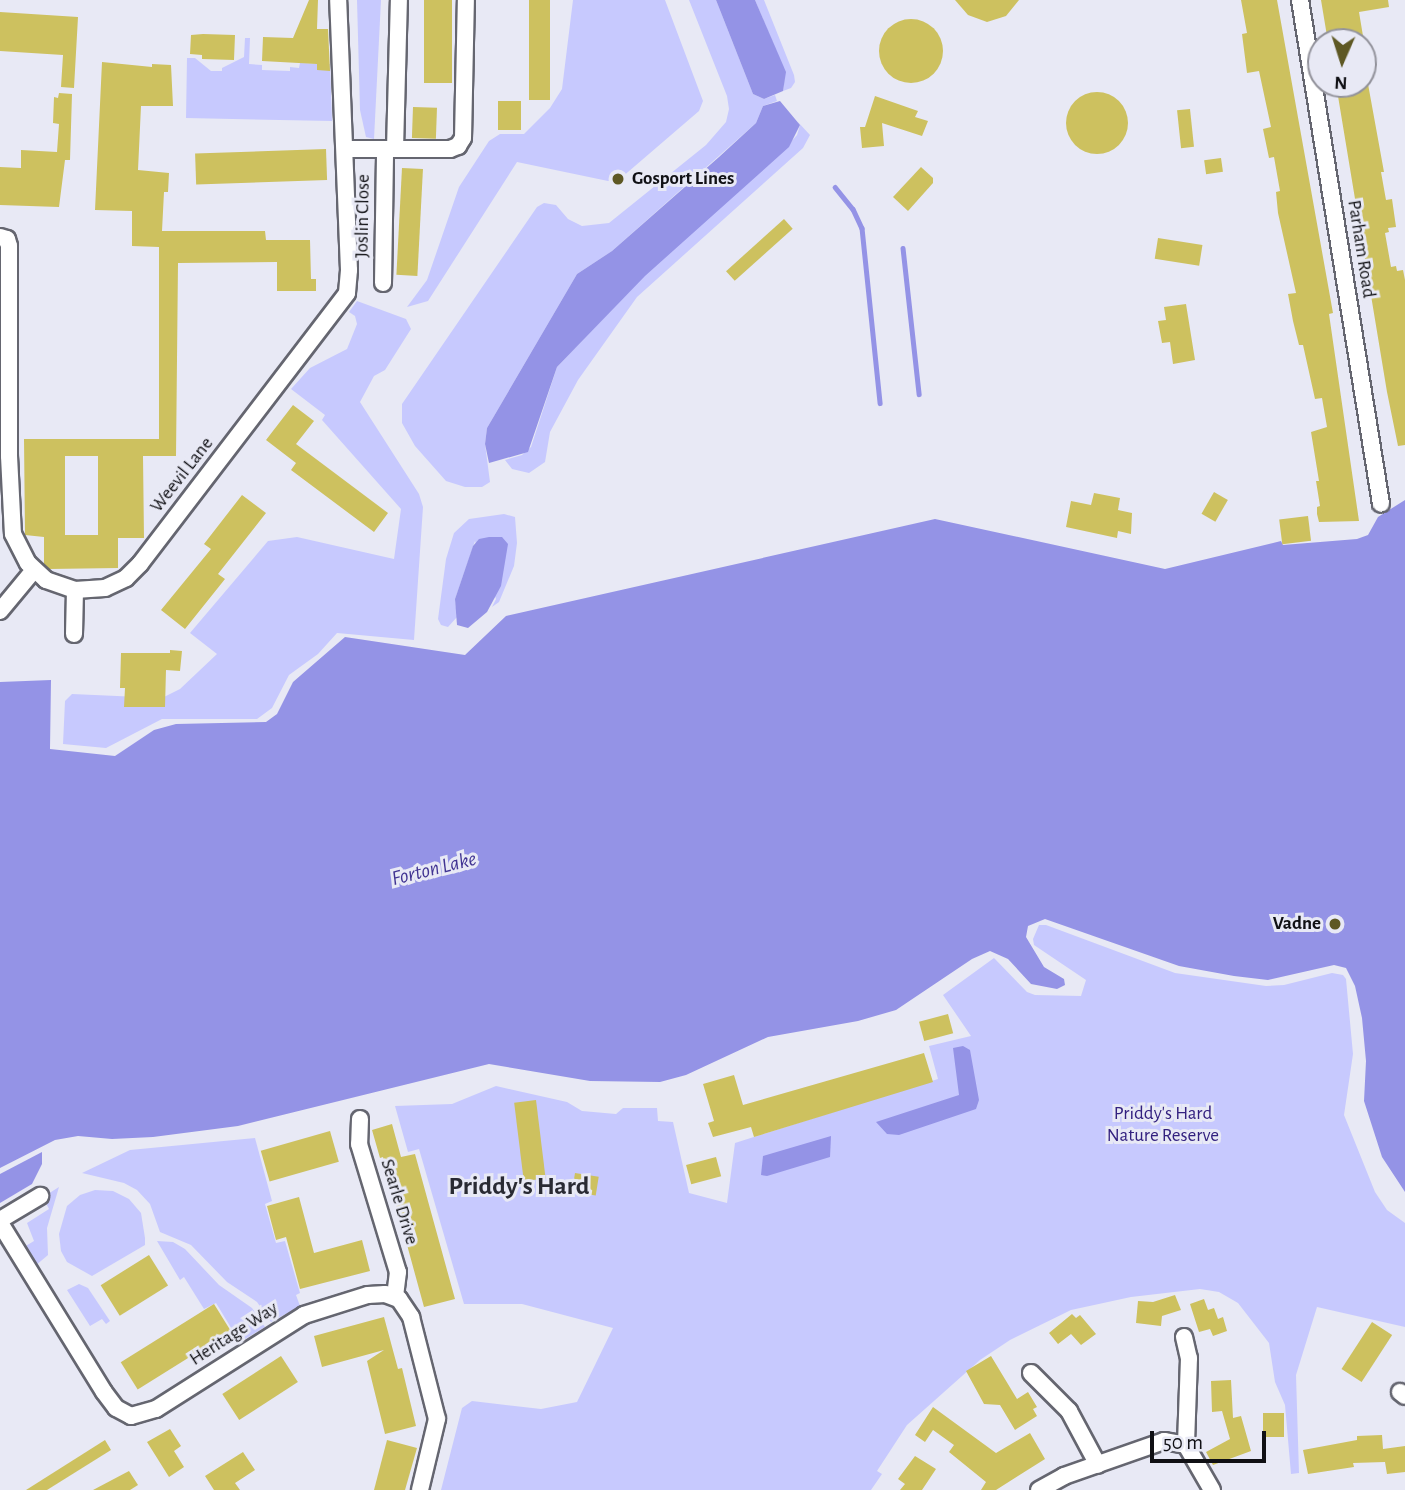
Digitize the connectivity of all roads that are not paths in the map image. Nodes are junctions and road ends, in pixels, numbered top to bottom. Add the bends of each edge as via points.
1 (338, 0) edge
2 (399, 0) edge
3 (467, 0) edge
4 (1300, 0) edge
5 (345, 149) junction
6 (390, 149) junction
7 (0, 237) edge
8 (383, 283) dead end
9 (1381, 504) dead end
10 (34, 570) junction
11 (75, 590) junction
12 (0, 611) edge
13 (74, 634) dead end
14 (360, 1119) dead end
15 (40, 1196) dead end
16 (0, 1221) edge
17 (396, 1297) junction
18 (1184, 1337) dead end
19 (1031, 1373) dead end
20 (1186, 1445) junction
21 (1098, 1465) junction
22 (420, 1490) edge
23 (1039, 1490) edge
24 (1212, 1490) edge

1 - 5 street, Weevil Lane
2 - 6 street, Joslin Close
3 - 6 street via 463,138 450,149
4 - 9 street, Parham Road
5 - 6 street
5 - 11 street, Weevil Lane via 349,270 345,295 132,573 105,587
6 - 8 street, Joslin Close
7 - 10 street via 8,242 9,253 12,530
10 - 11 street via 52,583
10 - 12 street
11 - 13 street
14 - 17 street, Searle Drive via 359,1144 398,1272
15 - 16 street
16 - 17 street, Heritage Way via 104,1392 116,1408 131,1416 156,1409 304,1315 368,1295
17 - 22 street via 411,1317 436,1416
18 - 20 street via 1189,1358
19 - 21 street via 1069,1411
20 - 21 street via 1164,1441
20 - 24 street
21 - 23 street

